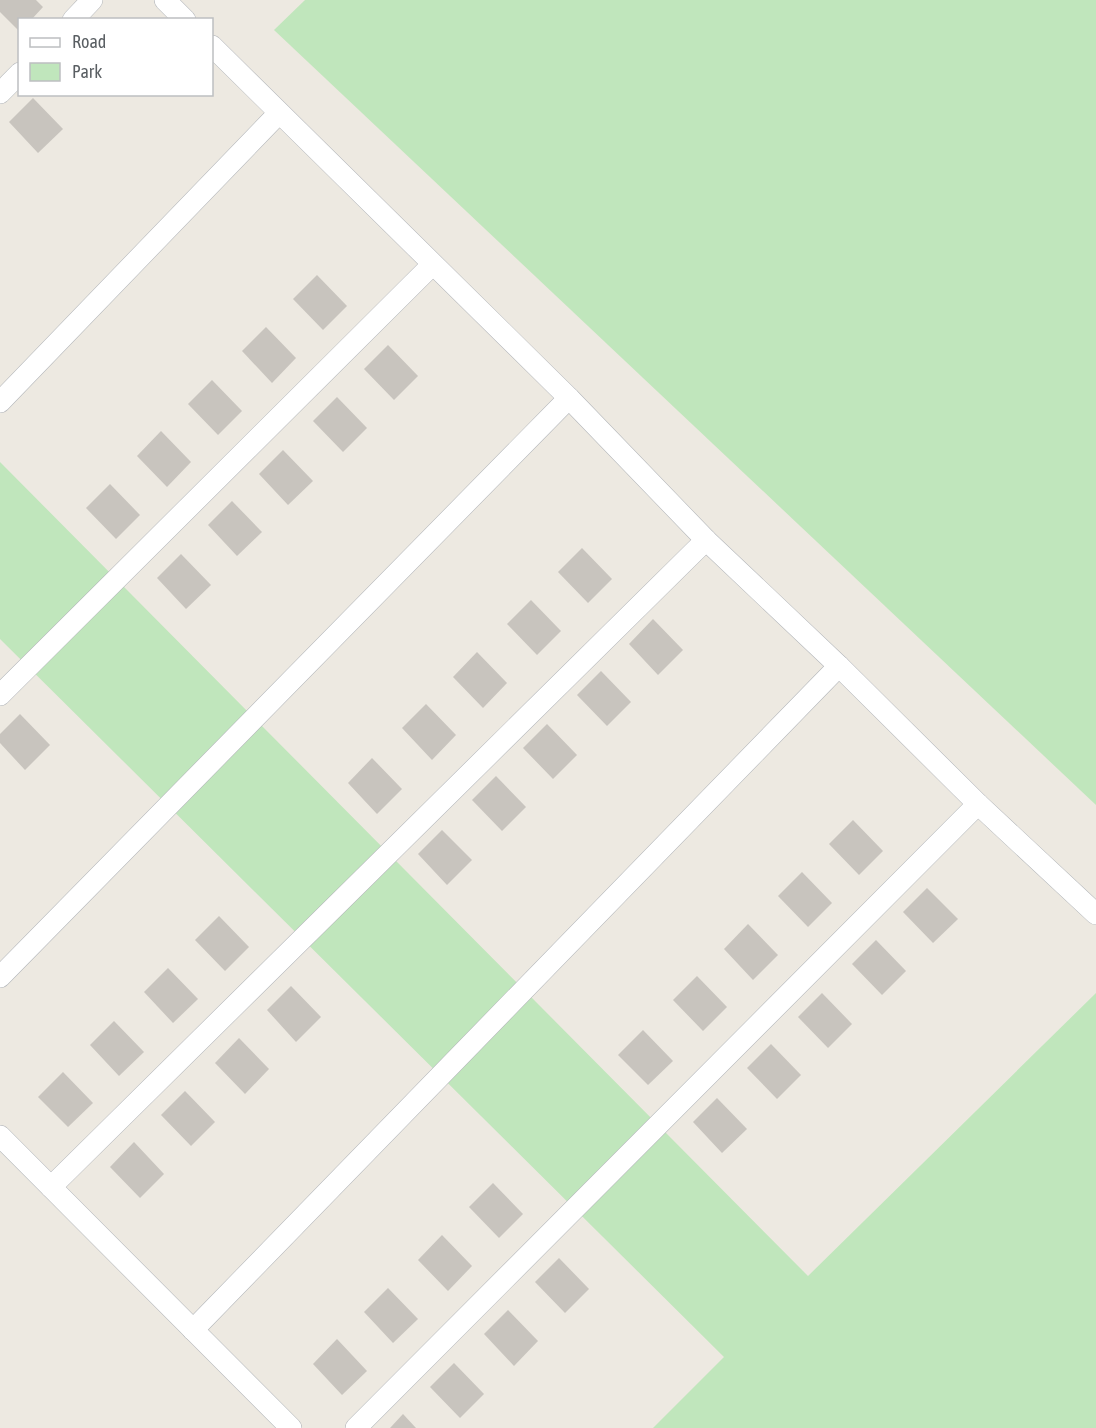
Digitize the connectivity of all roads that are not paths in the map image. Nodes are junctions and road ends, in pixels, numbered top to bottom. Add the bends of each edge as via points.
1 (92, 0) edge
2 (165, 0) edge
3 (75, 18) edge
4 (183, 18) edge
5 (213, 47) edge
6 (18, 76) edge
7 (0, 93) edge
8 (279, 113) junction
9 (432, 265) junction
10 (569, 398) junction
11 (0, 402) edge
12 (706, 540) junction
13 (839, 666) junction
14 (0, 694) edge
15 (978, 804) junction
16 (1096, 914) edge
17 (0, 977) edge
18 (0, 1136) edge
19 (51, 1186) junction
20 (193, 1330) junction
21 (291, 1428) edge
22 (356, 1428) edge

1 - 3 street
2 - 4 street
5 - 8 street
6 - 7 street
8 - 9 street
8 - 11 street
9 - 10 street
9 - 14 street
10 - 12 street
10 - 17 street
12 - 13 street
12 - 19 street
13 - 15 street
13 - 20 street
15 - 16 street
15 - 22 street
18 - 19 street
19 - 20 street
20 - 21 street

